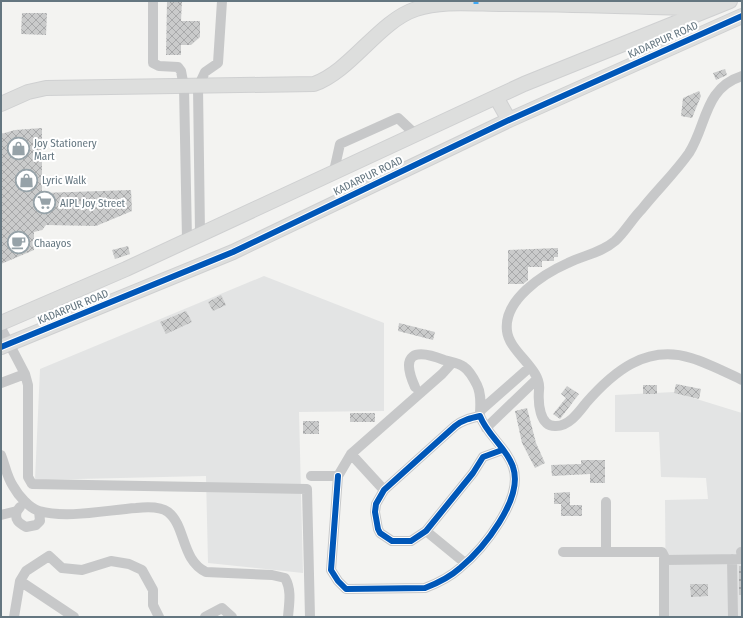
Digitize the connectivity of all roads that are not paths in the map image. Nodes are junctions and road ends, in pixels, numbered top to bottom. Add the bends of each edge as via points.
1 (153, 1) edge
2 (222, 1) edge
3 (730, 1) edge
4 (498, 2) edge
5 (712, 8) junction
6 (742, 16) edge
7 (742, 76) edge
8 (184, 87) junction
9 (198, 87) junction
10 (496, 97) junction
11 (1, 104) edge
12 (509, 120) junction
13 (415, 134) junction
14 (185, 145) junction
15 (198, 145) junction
16 (334, 171) junction
17 (186, 194) junction
18 (199, 194) junction
19 (200, 233) junction
20 (187, 240) junction
21 (1, 323) edge
22 (1, 328) edge
23 (5, 346) edge
24 (452, 363) junction
25 (530, 367) junction
26 (25, 374) junction
27 (537, 379) junction
28 (742, 380) edge
29 (1, 383) edge
30 (415, 387) dead end
31 (480, 413) junction
32 (486, 428) junction
33 (502, 450) junction
34 (351, 454) junction
35 (1, 455) edge
36 (311, 476) dead end
37 (338, 476) junction
38 (384, 490) junction
39 (606, 502) dead end
40 (35, 508) junction
41 (17, 511) junction
42 (1, 515) edge
43 (426, 531) junction
44 (563, 552) dead end
45 (606, 552) junction
46 (739, 556) edge
47 (664, 560) junction
48 (465, 563) junction
49 (20, 581) junction
50 (14, 617) edge
51 (74, 617) edge
52 (159, 617) edge
53 (205, 617) edge
54 (232, 617) edge
55 (288, 617) edge
56 (310, 617) edge
57 (664, 617) edge
58 (733, 617) edge

1 - 8 street via 154,63 159,66 178,67
2 - 9 street via 218,63 205,72
3 - 5 street, KADARPUR ROAD
4 - 5 street
4 - 9 street via 441,5 411,11 331,76 314,84
5 - 10 street, KADARPUR ROAD
6 - 12 street, KADARPUR ROAD
7 - 25 street via 727,83 713,97 689,152 620,236 605,248 557,268 523,292 515,301 507,315 508,337
8 - 9 street
8 - 11 street via 46,88 28,92
8 - 14 street
9 - 15 street
10 - 12 street
10 - 13 street, KADARPUR ROAD
12 - 23 street, KADARPUR ROAD via 233,252
13 - 16 street, KADARPUR ROAD
13 - 16 street via 398,118 340,144
14 - 15 street
14 - 17 street
15 - 18 street
16 - 19 street, KADARPUR ROAD
17 - 18 street
17 - 20 street
18 - 19 street
19 - 20 street, KADARPUR ROAD
20 - 21 street, KADARPUR ROAD
22 - 23 street
23 - 26 street
24 - 30 street via 433,356 415,355 408,370
24 - 31 street via 465,368 477,384
24 - 34 street
25 - 27 street
25 - 31 street
26 - 29 street
26 - 56 street via 28,385 28,477 32,484 307,489
27 - 28 street via 540,384 538,405 541,413 549,425 558,426 577,415 625,366 642,358 663,355 690,357
27 - 32 street
31 - 32 street
31 - 38 street via 461,421
32 - 33 street
33 - 43 street via 484,457
33 - 48 street via 513,467 513,497 487,538
34 - 37 street
34 - 38 street
35 - 40 street via 13,487
36 - 37 street
37 - 48 street via 331,570 346,589 425,588 446,578
38 - 43 street via 376,504 375,512 380,534 392,541 406,542 416,539
39 - 45 street
40 - 41 street via 25,505
40 - 41 street via 40,521 36,525 26,527 18,522
40 - 55 street via 79,513 159,508 168,512 174,519 192,562 198,568 206,572 272,575 284,578 289,589
41 - 42 street
43 - 48 street
44 - 45 street
45 - 47 street via 660,552 664,554
46 - 47 street
46 - 58 street
47 - 57 street
49 - 50 street
49 - 51 street
49 - 52 street via 26,571 49,556 62,568 82,570 111,561 129,564 142,570 153,590 154,605
53 - 54 street via 222,608

